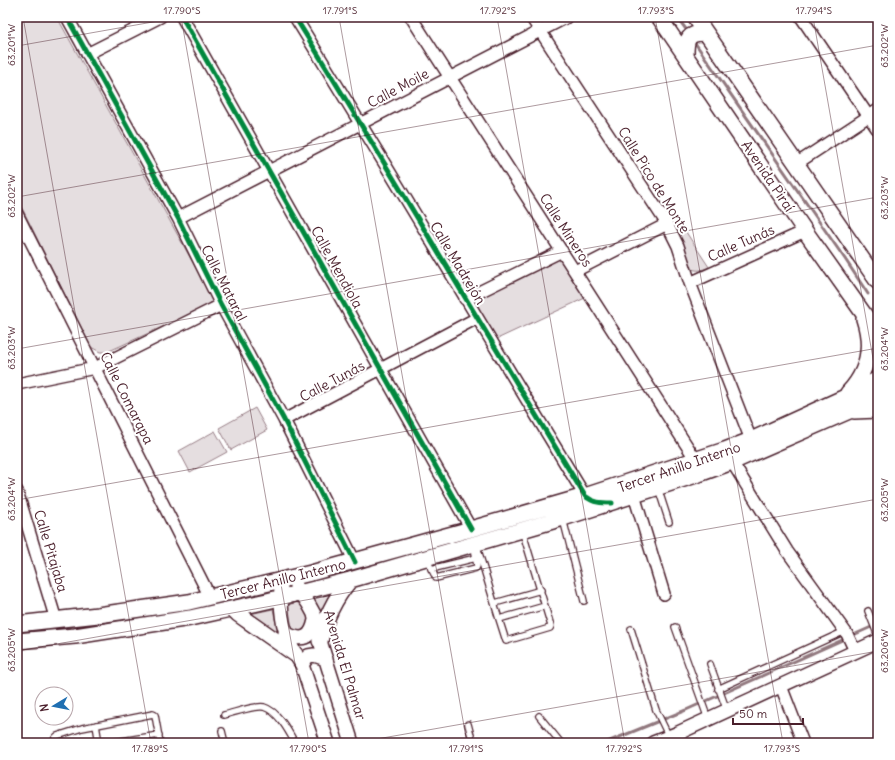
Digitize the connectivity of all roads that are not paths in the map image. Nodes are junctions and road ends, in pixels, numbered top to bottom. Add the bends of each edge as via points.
1 (67, 17) edge
2 (160, 17) edge
3 (182, 17) edge
4 (295, 17) edge
5 (411, 17) edge
6 (531, 17) edge
7 (567, 17) edge
8 (659, 17) edge
9 (801, 17) edge
10 (697, 25) edge
11 (541, 31) junction
12 (680, 43) junction
13 (87, 54) junction
14 (449, 78) junction
15 (878, 110) edge
16 (868, 116) junction
17 (361, 124) junction
18 (878, 130) edge
19 (796, 164) junction
20 (269, 170) junction
21 (17, 214) edge
22 (178, 218) junction
23 (667, 224) junction
24 (805, 231) junction
25 (562, 251) junction
26 (575, 271) junction
27 (878, 282) edge
28 (690, 283) junction
29 (465, 299) junction
30 (221, 305) junction
31 (862, 312) junction
32 (477, 318) junction
33 (878, 334) edge
34 (96, 368) junction
35 (380, 369) junction
36 (878, 379) edge
37 (17, 384) edge
38 (878, 396) edge
39 (846, 404) junction
40 (878, 410) edge
41 (284, 420) junction
42 (752, 440) junction
43 (729, 456) junction
44 (698, 467) junction
45 (658, 488) junction
46 (17, 491) edge
47 (634, 495) junction
48 (585, 496) junction
49 (612, 503) junction
50 (563, 518) junction
51 (669, 522) dead end
52 (522, 530) junction
53 (474, 544) junction
54 (355, 562) junction
55 (429, 563) junction
56 (285, 579) junction
57 (350, 580) junction
58 (541, 590) junction
59 (301, 593) junction
60 (664, 594) dead end
61 (210, 597) junction
62 (280, 598) junction
63 (584, 601) dead end
64 (494, 603) junction
65 (545, 606) junction
66 (233, 609) junction
67 (868, 611) dead end
68 (98, 615) junction
69 (499, 619) junction
70 (56, 620) junction
71 (316, 620) junction
72 (169, 622) junction
73 (17, 624) edge
74 (675, 627) dead end
75 (631, 629) dead end
76 (846, 632) junction
77 (286, 633) junction
78 (75, 636) junction
79 (878, 637) edge
80 (24, 641) edge
81 (320, 641) junction
82 (854, 648) junction
83 (326, 659) junction
84 (298, 660) junction
85 (710, 664) dead end
86 (781, 686) junction
87 (719, 690) junction
88 (726, 707) junction
89 (224, 715) dead end
90 (707, 715) junction
91 (539, 716) dead end
92 (468, 724) dead end
93 (96, 725) junction
94 (222, 731) dead end
95 (159, 735) junction
96 (672, 736) edge
97 (326, 741) edge
98 (53, 743) edge
99 (99, 743) edge
100 (108, 743) edge
101 (160, 743) edge
102 (225, 743) edge
103 (295, 743) edge
104 (352, 743) edge
105 (473, 743) edge
106 (561, 743) edge
107 (653, 743) edge
108 (803, 743) edge

1 - 13 street, Calle Mataral
2 - 13 street
3 - 20 street, Calle Mendiola
4 - 17 street, Calle Madrejón
5 - 14 street, Calle Mineros
6 - 11 street, Calle Pico de Monte
7 - 11 street, Calle Moile
8 - 12 main road, Avenida Piraí
9 - 16 street
10 - 12 main road via 684,34
10 - 19 main road
11 - 14 street, Calle Moile
11 - 23 street, Calle Pico de Monte
12 - 24 main road, Avenida Piraí
13 - 22 street, Calle Mataral
14 - 17 street, Calle Moile
14 - 25 street, Calle Mineros
15 - 16 street
16 - 18 street
16 - 19 street
17 - 20 street, Calle Moile
17 - 29 street, Calle Madrejón
19 - 27 main road
20 - 22 street, Calle Moile
20 - 35 street, Calle Mendiola
21 - 34 street, Calle Comarapa
22 - 30 street, Calle Mataral
23 - 26 street
23 - 28 street, Calle Pico de Monte via 678,246
24 - 28 street, Calle Tunás
24 - 31 main road, Avenida Piraí
25 - 26 street, Calle Mineros
25 - 29 street
26 - 44 street, Calle Mineros
28 - 42 street, Calle Pico de Monte
29 - 32 street, Calle Madrejón
30 - 34 street
30 - 41 street, Calle Mataral
31 - 33 main road, Avenida Piraí
31 - 39 main road via 868,330 869,349 865,367
32 - 35 street, Calle Tunás
32 - 48 street, Calle Madrejón
34 - 37 street
34 - 61 street, Calle Comarapa
35 - 41 street, Calle Tunás
35 - 53 street, Calle Mendiola
36 - 39 main road, Tercer Anillo Interno
38 - 39 main road, Tercer Anillo Interno
39 - 40 main road
39 - 42 main road, Tercer Anillo Interno
39 - 43 main road, Tercer Anillo Interno
41 - 54 street, Calle Mataral
42 - 43 main road, Tercer Anillo Interno
43 - 44 main road, Tercer Anillo Interno
43 - 76 street via 787,551
44 - 45 main road, Tercer Anillo Interno
44 - 48 main road, Tercer Anillo Interno
45 - 47 main road, Tercer Anillo Interno
45 - 51 lane
46 - 70 street, Calle Pitajaba
47 - 49 main road, Tercer Anillo Interno
47 - 60 street
48 - 49 street via 597,503
48 - 50 street via 578,510
48 - 53 main road, Tercer Anillo Interno
49 - 50 main road, Tercer Anillo Interno
50 - 52 main road, Tercer Anillo Interno
50 - 63 lane
52 - 53 main road, Tercer Anillo Interno
52 - 58 lane
53 - 54 main road, Tercer Anillo Interno
53 - 55 main road, Tercer Anillo Interno
53 - 55 lane via 477,568 437,578
53 - 64 lane
54 - 56 main road, Tercer Anillo Interno
55 - 57 main road, Tercer Anillo Interno
56 - 59 street, Avenida El Palmar
56 - 61 main road, Tercer Anillo Interno
56 - 62 street
57 - 59 main road, Tercer Anillo Interno
57 - 81 main road via 327,616
58 - 64 lane
58 - 65 lane
59 - 62 main road, Tercer Anillo Interno
59 - 71 street, Avenida El Palmar
61 - 68 main road, Tercer Anillo Interno
61 - 72 main road via 199,608
62 - 66 main road, Tercer Anillo Interno
62 - 77 street via 281,617
64 - 69 lane
65 - 69 lane
65 - 69 lane via 550,627 507,641
66 - 72 main road, Tercer Anillo Interno
66 - 84 main road
67 - 79 lane
68 - 70 main road, Tercer Anillo Interno
68 - 78 main road via 76,625
70 - 73 main road, Tercer Anillo Interno
70 - 80 main road via 52,628
71 - 77 street via 311,632 303,638 299,639
71 - 81 street, Avenida El Palmar
72 - 78 main road, Tercer Anillo Interno
74 - 90 lane
75 - 96 lane via 658,715
76 - 82 street
76 - 87 lane
77 - 84 street
78 - 80 main road, Tercer Anillo Interno
79 - 82 street
81 - 83 street, Avenida El Palmar
82 - 86 street
83 - 84 street via 314,654
83 - 104 street, Avenida El Palmar
84 - 97 street
85 - 87 lane
86 - 88 street
86 - 108 street
87 - 88 lane
88 - 90 street
89 - 103 lane via 264,707 273,711
90 - 96 street
91 - 106 lane
92 - 105 lane
93 - 95 lane via 154,714
93 - 98 lane via 57,736
93 - 99 lane
94 - 102 lane
95 - 100 lane
95 - 101 lane
96 - 107 street

